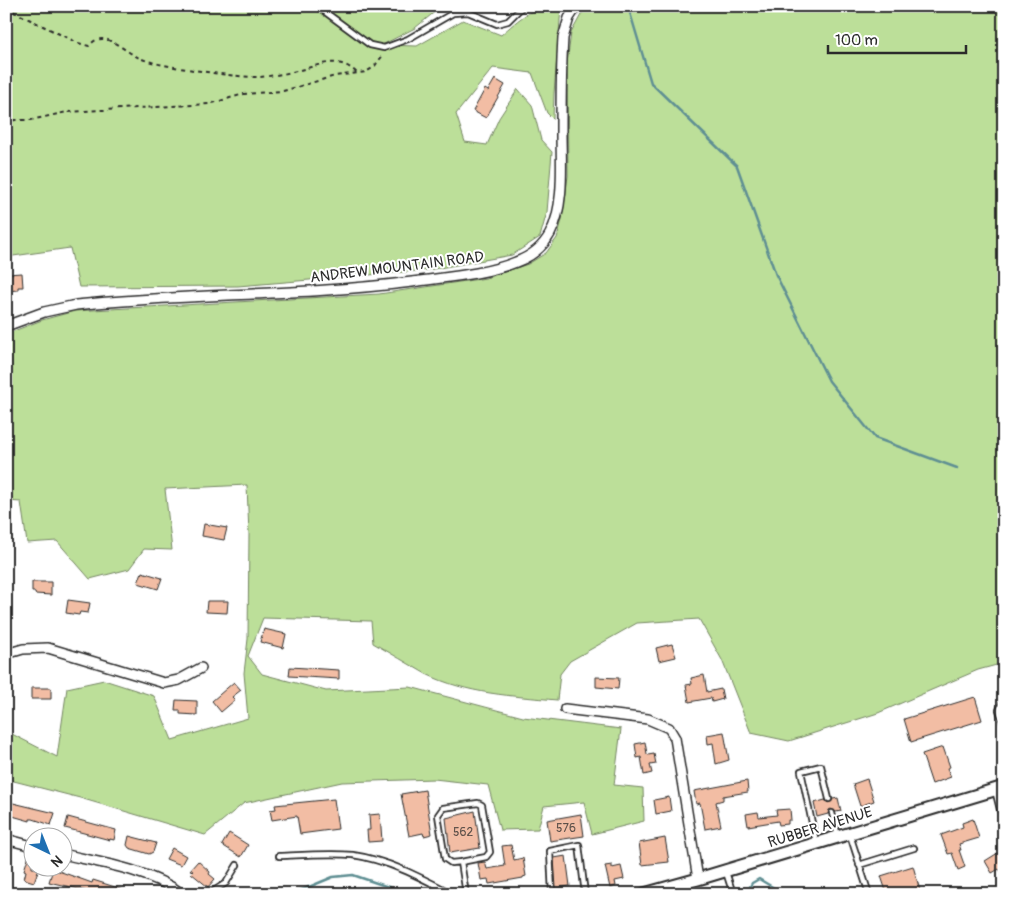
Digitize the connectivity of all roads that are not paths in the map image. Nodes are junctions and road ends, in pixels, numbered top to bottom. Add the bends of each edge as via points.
1 (317, 6) edge
2 (523, 6) edge
3 (576, 7) edge
4 (6, 326) edge
5 (6, 654) edge
6 (202, 668) dead end
7 (1004, 700) edge
8 (565, 709) dead end
9 (1004, 724) edge
10 (999, 788) edge
11 (830, 800) dead end
12 (832, 813) dead end
13 (1004, 825) edge
14 (850, 834) junction
15 (838, 837) junction
16 (8, 839) edge
17 (22, 843) edge
18 (816, 844) junction
19 (914, 848) dead end
20 (6, 850) edge
21 (72, 856) edge
22 (279, 856) dead end
23 (461, 862) junction
24 (237, 865) dead end
25 (860, 865) junction
26 (726, 871) junction
27 (698, 879) junction
28 (182, 894) edge
29 (209, 894) edge
30 (453, 894) edge
31 (466, 894) edge
32 (552, 894) edge
33 (585, 894) edge
34 (644, 894) edge
35 (733, 894) edge
36 (869, 894) edge

1 - 2 lane via 370,45 384,48 453,13 468,12 503,24
3 - 4 street, ANDREW MOUNTAIN ROAD via 566,24 563,38 558,210 549,236 524,259 472,273 361,288 76,305
5 - 6 street via 23,649 48,648 164,683 179,680
7 - 9 lane via 999,710
8 - 27 street via 648,719 669,728 675,738
10 - 13 lane
10 - 14 street, RUBBER AVENUE
11 - 18 lane via 821,766 801,771
12 - 15 lane
14 - 15 street, RUBBER AVENUE
14 - 25 lane
15 - 18 street, RUBBER AVENUE
16 - 17 street
16 - 20 street
18 - 26 street, RUBBER AVENUE
19 - 25 lane
21 - 28 street via 146,875 169,884
22 - 30 lane via 352,855 378,861
23 - 23 lane via 490,852 482,805 478,802 443,808 438,815 445,859 451,863
23 - 31 lane
24 - 29 lane via 226,882
25 - 36 lane
26 - 27 street, RUBBER AVENUE
26 - 35 lane
27 - 34 street, RUBBER AVENUE
32 - 33 lane via 550,851 579,845

